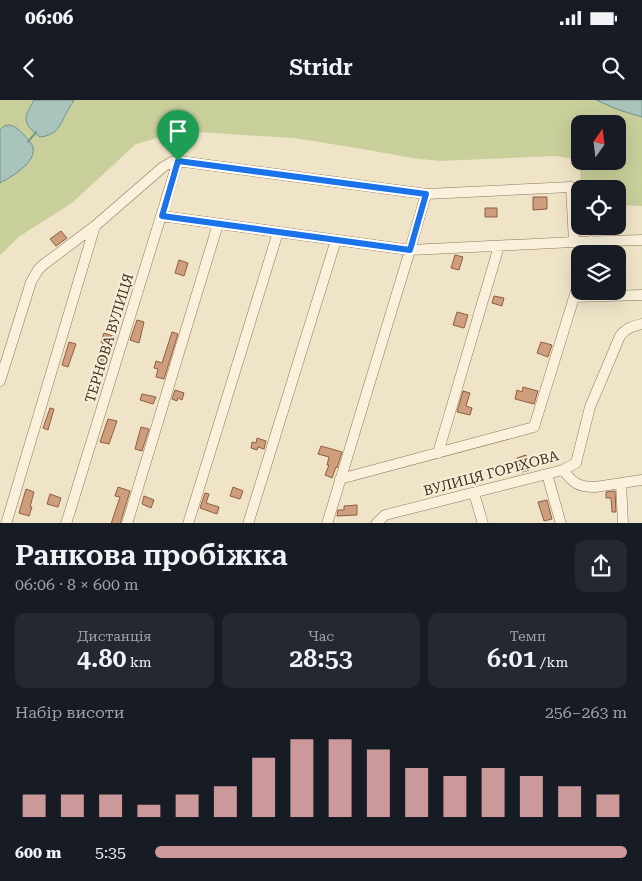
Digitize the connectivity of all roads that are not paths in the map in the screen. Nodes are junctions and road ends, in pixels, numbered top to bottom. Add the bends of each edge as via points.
1 (178, 161) junction
2 (426, 194) junction
3 (162, 216) junction
4 (218, 224) junction
5 (95, 226) junction
6 (278, 232) junction
7 (336, 240) junction
8 (642, 240) edge
9 (591, 241) junction
10 (574, 242) junction
11 (590, 245) edge
12 (499, 246) junction
13 (410, 250) junction
14 (626, 295) edge
15 (642, 295) edge
16 (573, 300) edge
17 (642, 324) edge
18 (3, 360) edge
19 (0, 381) edge
20 (438, 453) junction
21 (563, 470) junction
22 (547, 474) junction
23 (340, 479) junction
24 (642, 480) edge
25 (621, 483) junction
26 (474, 492) junction
27 (6, 523) edge
28 (66, 523) edge
29 (127, 523) edge
30 (188, 523) edge
31 (248, 523) edge
32 (327, 523) edge
33 (377, 523) edge
34 (483, 523) edge
35 (561, 523) edge
36 (622, 523) edge

1 - 2 street
1 - 3 street, ТЕРНОВА ВУЛИЦЯ
1 - 5 street via 167,163
2 - 10 street via 571,187
2 - 13 street
3 - 4 street
3 - 28 street, ТЕРНОВА ВУЛИЦЯ
4 - 6 street
4 - 29 street
5 - 18 street via 43,265 35,275
5 - 27 street
6 - 7 street
6 - 30 street
7 - 13 street
7 - 31 street
8 - 9 street
9 - 10 street
9 - 11 street
10 - 12 street
12 - 13 street
12 - 20 street
13 - 23 street
14 - 15 street
16 - 20 street via 534,427
17 - 21 street, ВУЛИЦЯ ГОРІХОВА via 627,329 620,336 590,407 576,463
18 - 19 street
20 - 23 street
21 - 22 street, ВУЛИЦЯ ГОРІХОВА
21 - 25 street via 572,482 582,486
22 - 26 street, ВУЛИЦЯ ГОРІХОВА
22 - 35 street
23 - 32 street
24 - 25 street
25 - 36 street
26 - 33 street, ВУЛИЦЯ ГОРІХОВА via 385,515
26 - 34 street

